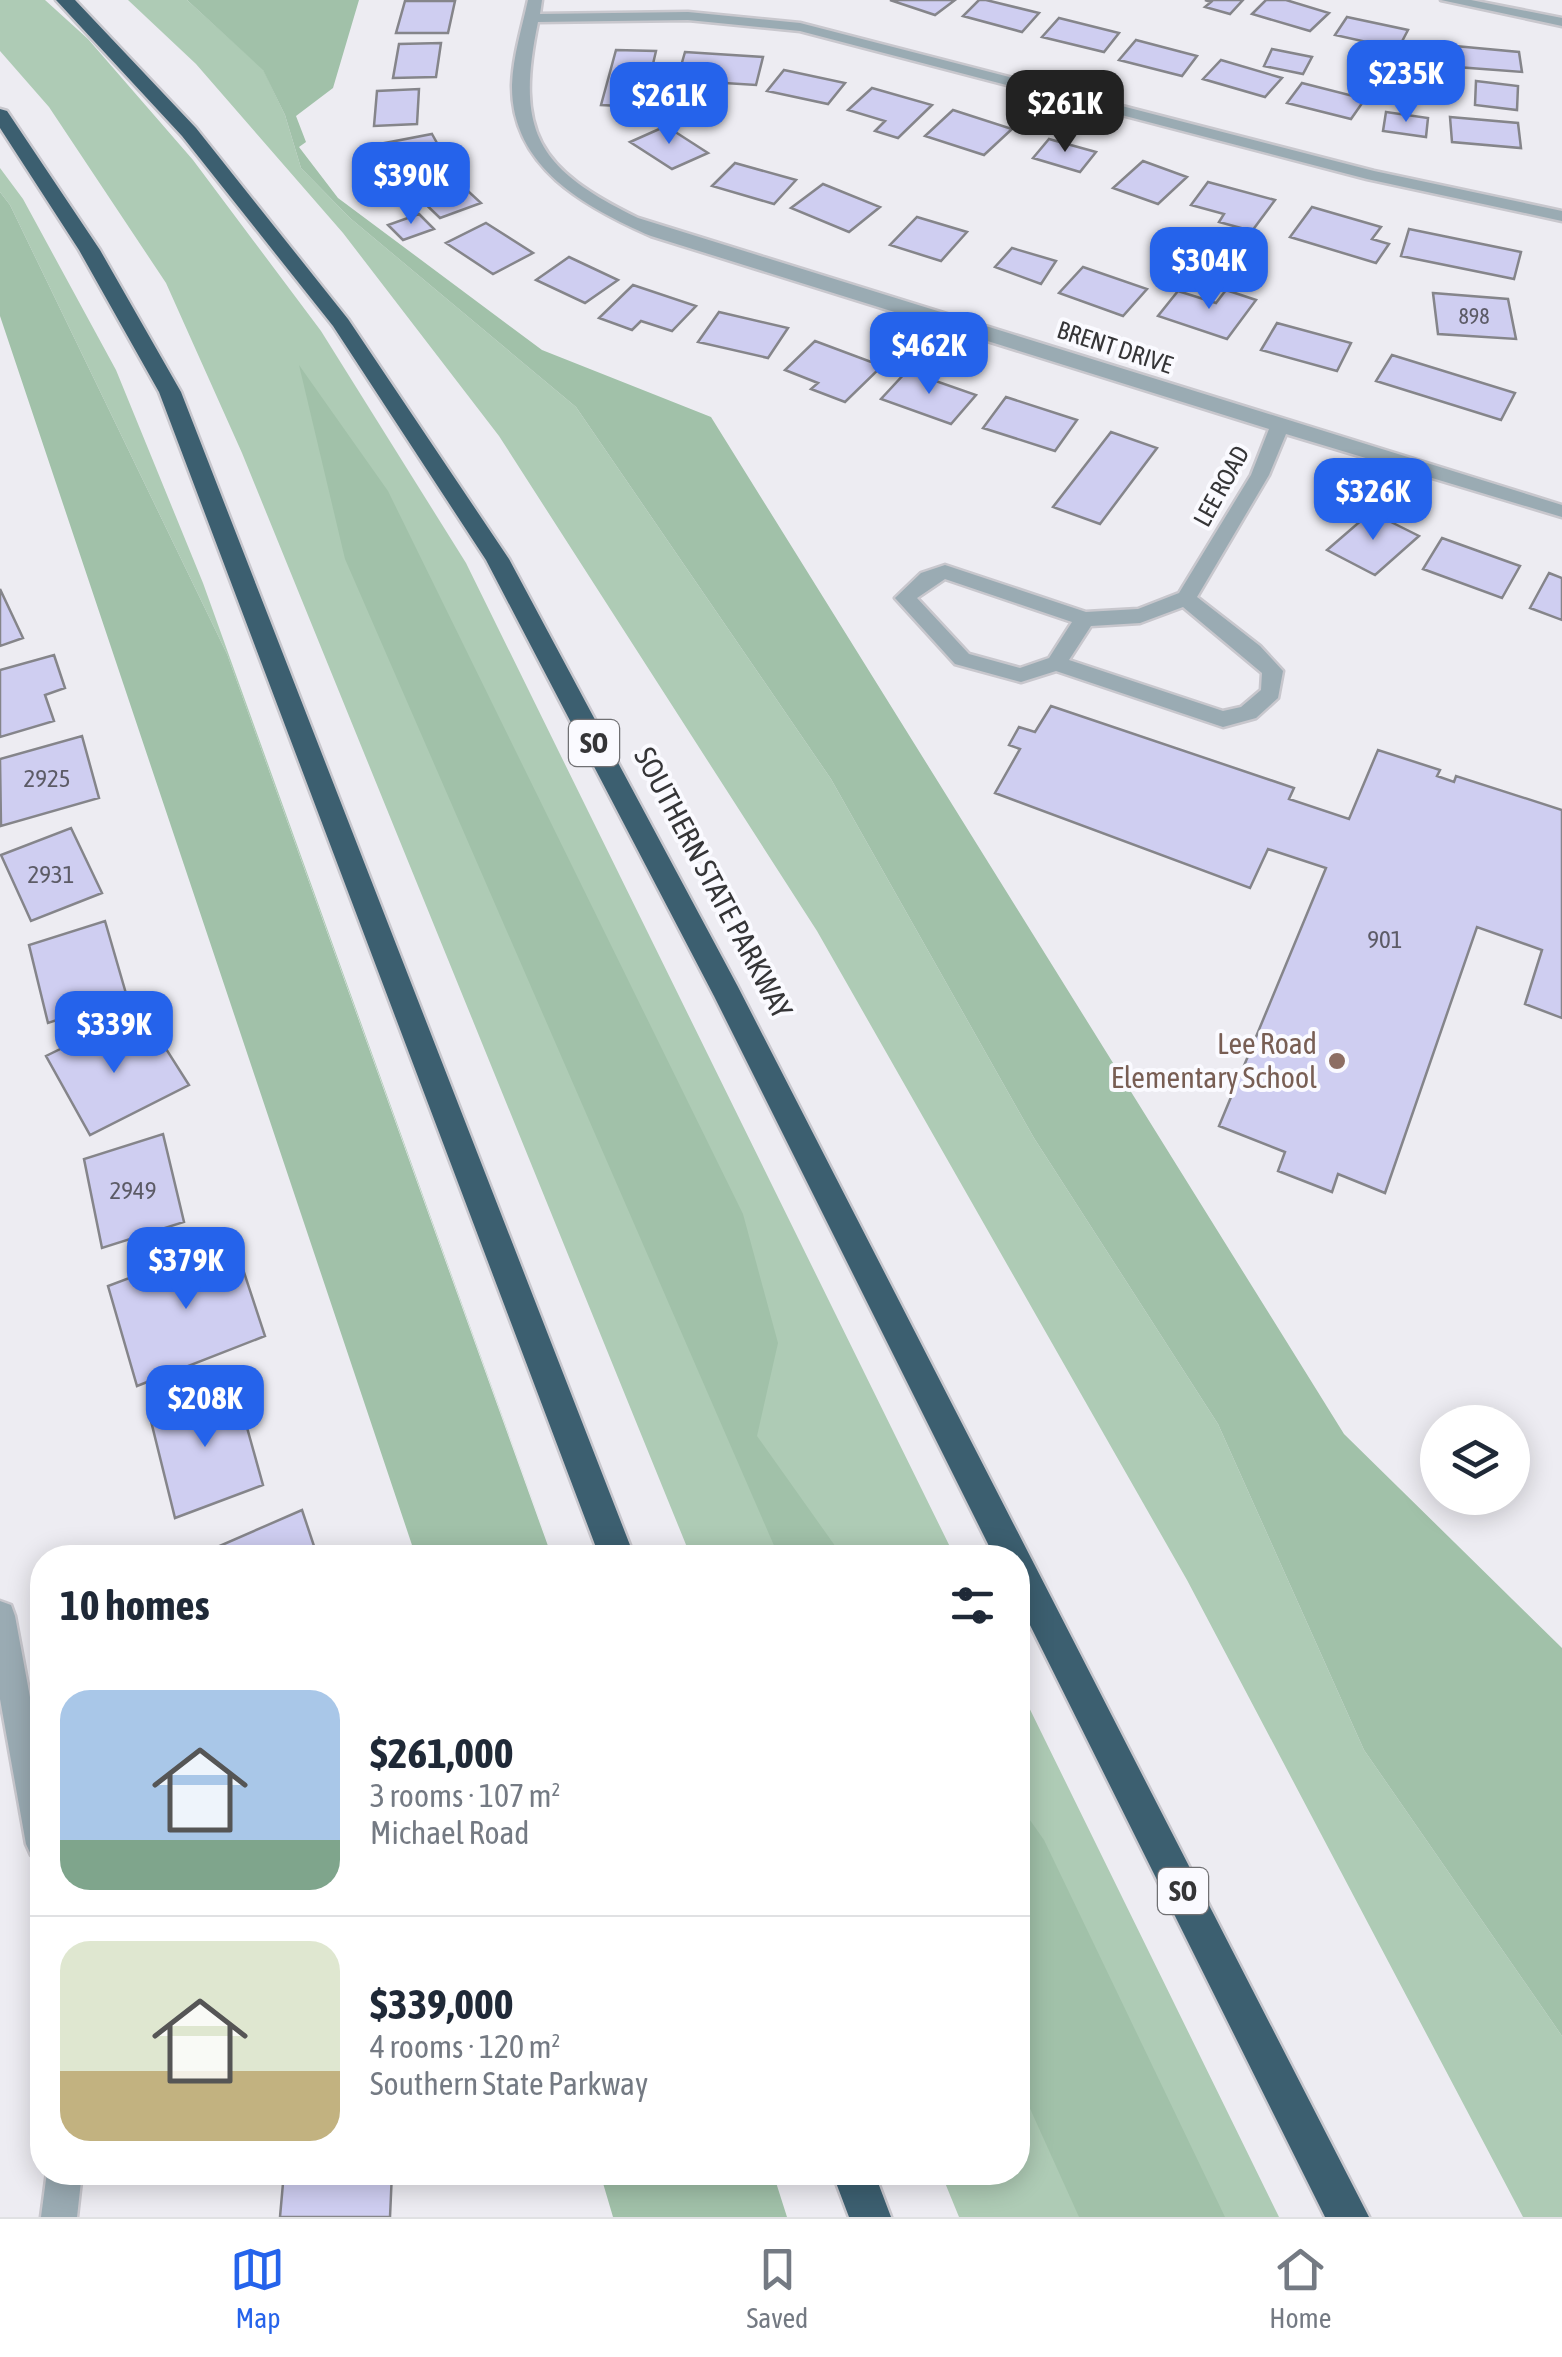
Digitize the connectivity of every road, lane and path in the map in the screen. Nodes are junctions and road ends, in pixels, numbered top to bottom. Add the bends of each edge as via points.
1 (65, 0) edge
2 (1448, 0) edge
3 (534, 9) edge
4 (1562, 22) edge
5 (0, 115) edge
6 (1562, 216) edge
7 (1279, 428) junction
8 (1562, 511) edge
9 (1186, 598) junction
10 (1085, 618) junction
11 (1056, 662) junction
12 (613, 1545) edge
13 (1007, 1545) edge
14 (1030, 1589) edge
15 (0, 1616) edge
16 (30, 1779) edge
17 (63, 2185) edge
18 (858, 2185) edge
19 (59, 2217) edge
20 (870, 2217) edge
21 (1348, 2217) edge

1 - 13 highway, SOUTHERN STATE PARKWAY / SO via 190,132 330,308 497,559
2 - 4 street
3 - 6 street via 800,27 1373,176
3 - 7 street, BRENT DRIVE via 519,86 522,125 546,166 586,199 656,232
5 - 12 highway via 75,223 170,392
7 - 8 street, BRENT DRIVE
7 - 9 street, LEE ROAD via 1260,476
9 - 10 street via 1140,616
9 - 11 street via 1273,671 1272,693 1248,714 1223,718
10 - 11 street
10 - 11 street via 945,572 906,598 962,659 1021,675
14 - 21 highway, SO
15 - 16 street
17 - 19 street
18 - 20 highway

